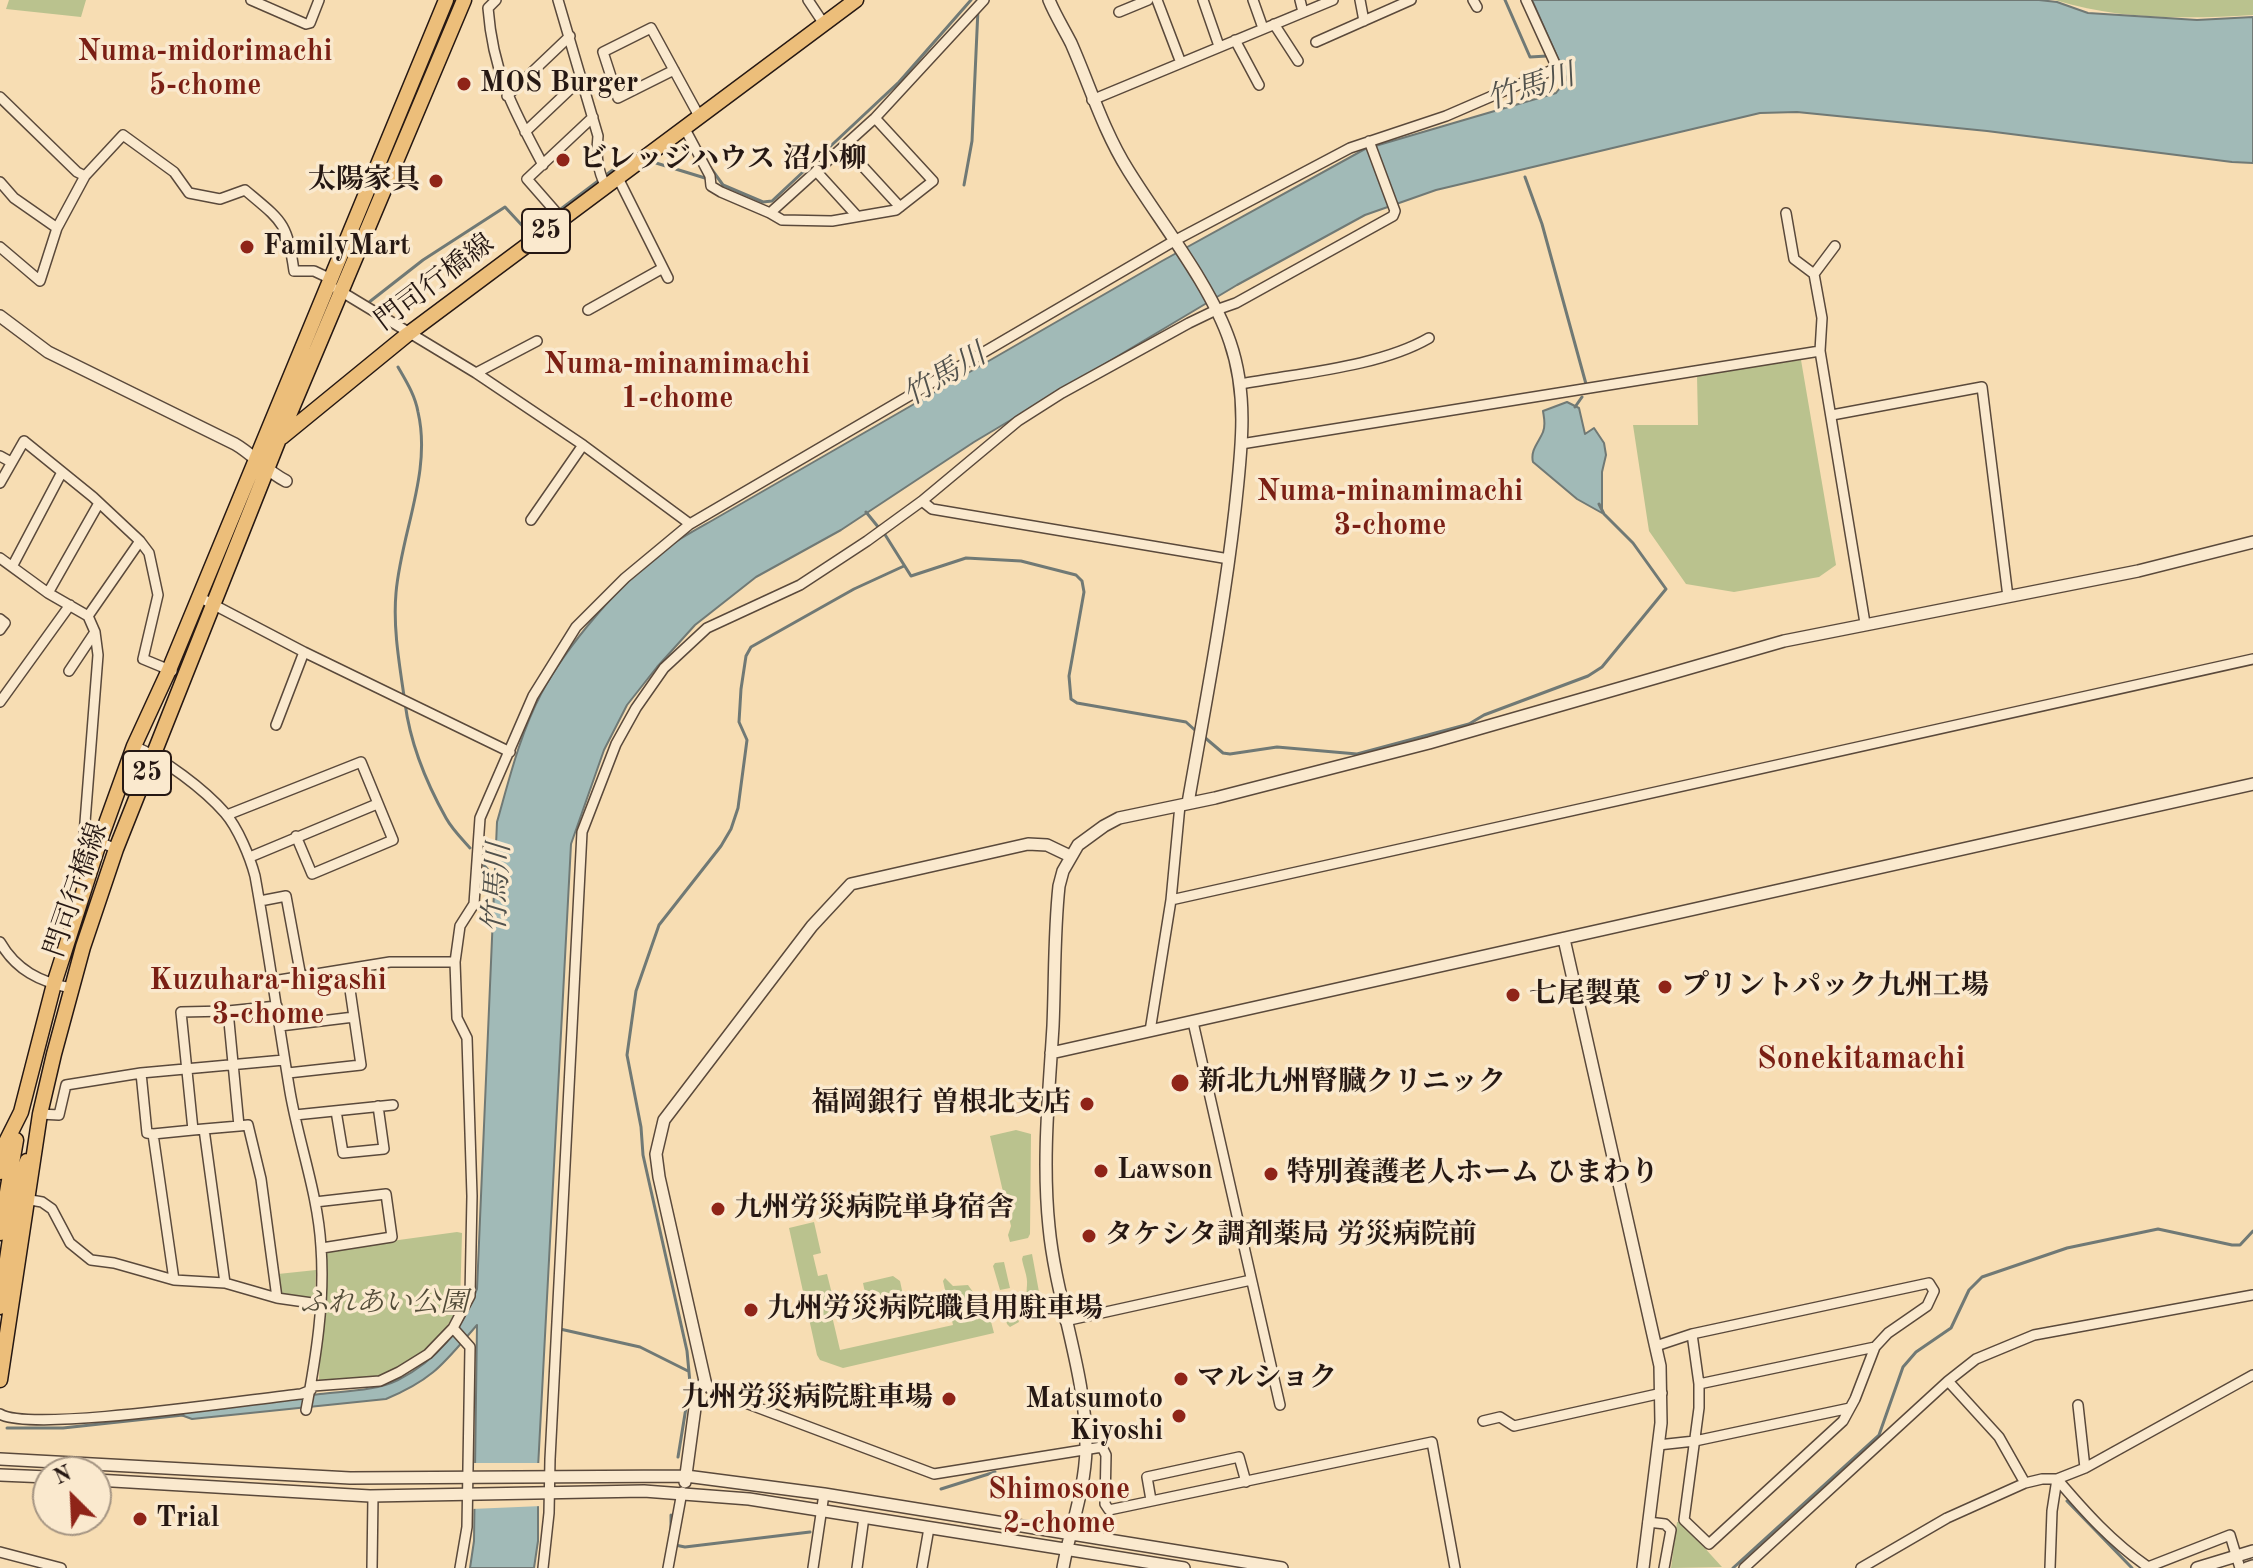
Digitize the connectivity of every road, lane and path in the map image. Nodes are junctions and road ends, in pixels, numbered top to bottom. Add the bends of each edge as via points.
1 (251, 0) edge
2 (319, 0) edge
3 (446, 0) edge
4 (464, 0) edge
5 (496, 0) edge
6 (558, 0) edge
7 (808, 0) edge
8 (856, 0) edge
9 (984, 0) edge
10 (1148, 0) edge
11 (1157, 0) edge
12 (1203, 0) edge
13 (1253, 0) edge
14 (1300, 0) edge
15 (1333, 0) edge
16 (1360, 0) edge
17 (1411, 0) edge
18 (1526, 0) edge
19 (1053, 2) edge
20 (267, 3) edge
21 (1119, 12) dead end
22 (1303, 12) junction
23 (1364, 21) junction
24 (824, 24) junction
25 (1274, 24) junction
26 (1263, 28) junction
27 (570, 36) junction
28 (1235, 40) junction
29 (1316, 42) dead end
30 (1219, 46) junction
31 (1298, 61) dead end
32 (1181, 63) junction
33 (674, 70) junction
34 (582, 78) junction
35 (1259, 85) dead end
36 (507, 96) junction
37 (0, 97) edge
38 (1092, 100) junction
39 (699, 116) junction
40 (593, 117) junction
41 (875, 118) junction
42 (685, 129) junction
43 (525, 132) junction
44 (1369, 143) junction
45 (844, 146) junction
46 (543, 165) junction
47 (816, 171) junction
48 (85, 176) junction
49 (607, 180) junction
50 (0, 182) edge
51 (900, 207) junction
52 (770, 213) junction
53 (1786, 213) dead end
54 (558, 215) junction
55 (857, 216) junction
56 (57, 228) junction
57 (1176, 243) junction
58 (1835, 246) dead end
59 (0, 247) edge
60 (663, 268) junction
61 (1814, 274) junction
62 (668, 278) dead end
63 (334, 285) junction
64 (1214, 307) junction
65 (588, 310) dead end
66 (0, 316) edge
67 (408, 334) junction
68 (1429, 338) dead end
69 (537, 341) dead end
70 (1820, 351) junction
71 (476, 373) junction
72 (303, 384) junction
73 (1241, 384) junction
74 (328, 399) junction
75 (1832, 415) junction
76 (279, 439) junction
77 (1241, 444) junction
78 (583, 445) junction
79 (0, 456) edge
80 (257, 458) junction
81 (11, 462) junction
82 (62, 472) junction
83 (267, 472) junction
84 (286, 481) dead end
85 (0, 483) edge
86 (922, 501) junction
87 (99, 503) junction
88 (531, 520) dead end
89 (690, 524) junction
90 (140, 541) junction
91 (2253, 542) edge
92 (0, 558) edge
93 (1229, 559) junction
94 (13, 565) junction
95 (48, 593) junction
96 (199, 597) junction
97 (2008, 597) junction
98 (215, 604) junction
99 (70, 605) junction
100 (88, 616) junction
101 (0, 619) edge
102 (1865, 623) junction
103 (0, 630) edge
104 (95, 632) junction
105 (304, 652) junction
106 (2253, 659) edge
107 (169, 670) junction
108 (69, 671) dead end
109 (186, 678) junction
110 (0, 702) edge
111 (276, 725) dead end
112 (134, 746) junction
113 (510, 752) junction
114 (154, 754) junction
115 (2253, 784) edge
116 (377, 804) junction
117 (1184, 804) junction
118 (227, 815) junction
119 (296, 836) junction
120 (99, 843) junction
121 (116, 849) junction
122 (1070, 856) junction
123 (250, 857) junction
124 (1171, 900) junction
125 (260, 901) junction
126 (1564, 939) junction
127 (0, 942) edge
128 (455, 962) junction
129 (347, 969) junction
130 (301, 977) junction
131 (273, 981) junction
132 (54, 984) junction
133 (71, 988) junction
134 (277, 1006) junction
135 (228, 1011) junction
136 (354, 1017) junction
137 (1193, 1022) junction
138 (280, 1026) junction
139 (1150, 1031) junction
140 (1051, 1053) junction
141 (284, 1060) junction
142 (233, 1065) junction
143 (188, 1069) junction
144 (141, 1073) junction
145 (288, 1073) junction
146 (393, 1105) dead end
147 (378, 1106) junction
148 (336, 1111) junction
149 (21, 1112) junction
150 (40, 1114) junction
151 (295, 1115) junction
152 (239, 1126) junction
153 (198, 1129) junction
154 (153, 1134) junction
155 (0, 1172) edge
156 (12, 1197) edge
157 (315, 1202) junction
158 (0, 1233) edge
159 (322, 1248) junction
160 (174, 1280) junction
161 (1251, 1280) junction
162 (225, 1283) junction
163 (2253, 1295) edge
164 (277, 1298) junction
165 (319, 1304) junction
166 (0, 1307) edge
167 (1065, 1321) junction
168 (453, 1328) junction
169 (1692, 1334) junction
170 (1656, 1346) junction
171 (1875, 1347) junction
172 (2253, 1375) edge
173 (0, 1380) edge
174 (705, 1381) junction
175 (1948, 1381) junction
176 (1699, 1384) junction
177 (311, 1390) junction
178 (1662, 1393) junction
179 (1280, 1405) dead end
180 (2078, 1405) dead end
181 (1850, 1408) junction
182 (306, 1410) dead end
183 (0, 1414) edge
184 (1483, 1421) dead end
185 (1695, 1441) junction
186 (1658, 1445) junction
187 (1086, 1449) junction
188 (0, 1459) edge
189 (2085, 1468) junction
190 (0, 1475) edge
191 (32, 1476) edge
192 (548, 1476) junction
193 (686, 1476) junction
194 (469, 1478) junction
195 (2057, 1479) junction
196 (112, 1481) edge
197 (1246, 1482) junction
198 (2025, 1483) junction
199 (682, 1492) junction
200 (548, 1493) junction
201 (469, 1494) junction
202 (824, 1494) junction
203 (373, 1496) junction
204 (1151, 1500) junction
205 (821, 1510) junction
206 (864, 1517) junction
207 (1648, 1522) junction
208 (929, 1528) junction
209 (1071, 1534) junction
210 (1066, 1549) junction
211 (2253, 1551) edge
212 (0, 1552) edge
213 (2238, 1562) edge
214 (2253, 1566) edge
215 (61, 1568) edge
216 (372, 1568) edge
217 (460, 1568) edge
218 (543, 1568) edge
219 (668, 1568) edge
220 (813, 1568) edge
221 (857, 1568) edge
222 (922, 1568) edge
223 (1063, 1568) edge
224 (1184, 1568) edge
225 (1282, 1568) edge
226 (1455, 1568) edge
227 (1643, 1568) edge
228 (1664, 1568) edge
229 (1744, 1568) edge
230 (1861, 1568) edge
231 (2050, 1568) edge
232 (2197, 1568) edge
233 (2247, 1568) edge

1 - 20 street
2 - 20 street via 306,24
3 - 63 main road, 門司行橋線 / 25
4 - 63 main road, 門司行橋線 / 25
5 - 36 street via 488,8 489,25
6 - 27 street
7 - 24 street
8 - 24 main road, 門司行橋線 / 25
9 - 41 street
10 - 21 street
11 - 32 street
12 - 30 street
13 - 26 street
14 - 22 street
15 - 22 street
16 - 23 street
17 - 23 street
18 - 44 street via 1557,68
19 - 38 street
22 - 25 street
23 - 29 street
24 - 39 main road, 門司行橋線 / 25
25 - 26 street
25 - 31 street
26 - 28 street
27 - 34 street
27 - 36 street
28 - 30 street
28 - 35 street
30 - 32 street
32 - 38 street
33 - 33 street via 651,28 603,52 618,98
33 - 39 street
34 - 40 street
34 - 43 street
36 - 43 street
37 - 48 street
38 - 57 street via 1127,168
39 - 42 main road, 門司行橋線 / 25
40 - 46 street
40 - 49 street via 596,154
41 - 45 street
41 - 51 street via 933,181
42 - 49 main road, 門司行橋線 / 25
42 - 52 street via 711,186
43 - 46 street
44 - 57 street via 1350,148
44 - 64 street via 1393,216 1236,303
45 - 47 street
45 - 51 street
46 - 54 street via 527,182
47 - 52 street
47 - 55 street
48 - 56 street
48 - 63 street via 123,135 174,172 189,193 220,199 245,190 289,234 294,271 314,271
49 - 54 main road, 門司行橋線 / 25
49 - 60 street
50 - 56 street
51 - 55 street
52 - 55 street via 782,220
53 - 61 street via 1794,259
54 - 67 main road, 門司行橋線 / 25
56 - 59 street via 40,281
57 - 64 street
57 - 89 street
58 - 61 street
60 - 62 street
60 - 65 street
61 - 70 street via 1822,318
63 - 67 street
63 - 72 main road, 門司行橋線 / 25
63 - 80 main road, 門司行橋線 / 25
64 - 73 street via 1230,340
64 - 86 street via 1018,421
66 - 80 street via 48,352
67 - 71 street
67 - 74 main road, 門司行橋線 / 25
68 - 73 street via 1370,360
69 - 71 street
70 - 75 street
70 - 77 street
71 - 78 street
72 - 74 main road
72 - 76 main road, 門司行橋線 / 25
73 - 77 street
74 - 76 main road, 門司行橋線 / 25
75 - 97 street via 1982,387
75 - 102 street
76 - 80 main road, 門司行橋線 / 25
76 - 83 main road, 門司行橋線 / 25
77 - 93 street
78 - 88 street
78 - 89 street
79 - 81 street
80 - 83 street
80 - 96 main road, 門司行橋線 / 25
81 - 82 street via 24,441
81 - 85 street
82 - 87 street
82 - 94 street
83 - 84 street
83 - 98 main road, 門司行橋線 / 25
86 - 93 street via 932,509
86 - 192 street via 800,585 707,628 664,668 636,708 597,787 582,832
87 - 90 street
87 - 95 street
89 - 113 street via 576,627 533,696
90 - 100 street
90 - 107 street via 149,553 158,595 143,659
91 - 97 street
92 - 94 street
93 - 117 street
94 - 95 street
95 - 99 street
96 - 98 street
96 - 107 main road, 門司行橋線 / 25
97 - 102 street
98 - 105 street
98 - 109 main road, 門司行橋線 / 25
99 - 100 street
99 - 110 street
100 - 104 street
101 - 103 street via 5,623
102 - 117 street
104 - 108 street
104 - 120 street via 98,655 84,835
105 - 111 street
105 - 113 street
106 - 124 street
107 - 109 street
107 - 112 main road, 門司行橋線 / 25
109 - 114 main road, 門司行橋線 / 25
112 - 114 street
112 - 120 main road, 門司行橋線 / 25
113 - 128 street via 480,818 474,904 460,926
114 - 118 street
114 - 121 main road, 門司行橋線 / 25
115 - 126 street
116 - 118 street via 361,762
116 - 119 street
116 - 119 street via 393,840 312,874
117 - 122 street via 1111,822
117 - 124 street
118 - 123 street
119 - 123 street
120 - 121 street
120 - 132 main road, 門司行橋線 / 25
121 - 133 main road, 門司行橋線 / 25
122 - 140 street via 1058,894
122 - 174 street via 1047,845 1028,844 851,884 812,926 664,1120 656,1154 659,1177
123 - 125 street
124 - 139 street
125 - 130 street via 286,896
125 - 131 street
126 - 137 street
126 - 170 street
127 - 132 street via 24,971
128 - 129 street via 390,962
128 - 168 street via 457,1018 467,1038 472,1196 470,1296
129 - 130 street
129 - 136 street
130 - 131 street
131 - 134 street
132 - 133 street
132 - 149 main road, 門司行橋線 / 25
133 - 150 main road, 門司行橋線 / 25
134 - 135 street
134 - 138 street
135 - 142 street
135 - 143 street via 181,1012
136 - 138 street
136 - 145 street via 361,1065
137 - 139 street
137 - 161 street
138 - 141 street
139 - 140 street
140 - 167 street via 1048,1224
141 - 142 street
141 - 145 street
142 - 143 street
142 - 152 street
143 - 144 street
143 - 153 street
144 - 150 street via 66,1085 59,1115
144 - 154 street via 147,1133
145 - 151 street
146 - 147 street
147 - 148 street
147 - 148 street via 384,1149 343,1153
148 - 151 street
149 - 155 main road, 門司行橋線 / 25 via 6,1142
149 - 156 main road
150 - 156 main road, 門司行橋線 / 25
151 - 157 street
152 - 153 street
152 - 164 street via 248,1125 261,1179
153 - 154 street
153 - 162 street
154 - 160 street
156 - 158 main road
156 - 160 street via 52,1209 70,1243 91,1260
156 - 166 main road
156 - 173 main road, 門司行橋線 / 25
157 - 159 street
157 - 159 street via 386,1194 392,1237
159 - 165 street
160 - 162 street
161 - 167 street
161 - 179 street
162 - 164 street
163 - 175 street via 2034,1335 1976,1359
164 - 165 street
165 - 177 street
167 - 187 street
168 - 177 street via 428,1354 380,1381
168 - 194 street via 470,1347
169 - 170 street
169 - 171 street via 1929,1283 1934,1291 1927,1306
169 - 176 street
170 - 178 street
171 - 176 street
171 - 181 street
172 - 189 street
174 - 187 street via 711,1390 934,1474
174 - 193 street via 697,1393
175 - 198 street via 1999,1437
175 - 229 street
176 - 185 street
177 - 182 street
177 - 183 street via 75,1418 15,1420
178 - 184 street via 1514,1426 1500,1417
178 - 186 street
180 - 189 street
181 - 185 street
181 - 185 street via 1843,1421 1709,1544 1684,1520
185 - 186 street
186 - 207 street
187 - 204 street via 1105,1450 1107,1509
187 - 209 street
188 - 194 street via 350,1478
189 - 195 street
190 - 191 street
192 - 193 street
192 - 194 street
192 - 200 street
193 - 199 street
193 - 202 street
194 - 201 street
195 - 198 street
195 - 213 street via 2121,1548 2148,1567 2230,1535
195 - 231 street
196 - 203 street
197 - 204 street
197 - 204 street via 1239,1457 1147,1477
197 - 226 street via 1432,1442
198 - 230 street via 1947,1518
199 - 200 street
199 - 205 street
199 - 219 street
200 - 201 street
200 - 218 street
201 - 203 street
201 - 217 street
202 - 205 street
202 - 209 street
203 - 216 street
205 - 206 street
205 - 220 street
206 - 208 street
206 - 221 street
207 - 227 street
207 - 228 street via 1671,1530
208 - 210 street
208 - 222 street
209 - 210 street
209 - 225 street
210 - 223 street
210 - 224 street
211 - 213 street
212 - 215 street
213 - 232 street
214 - 233 street

